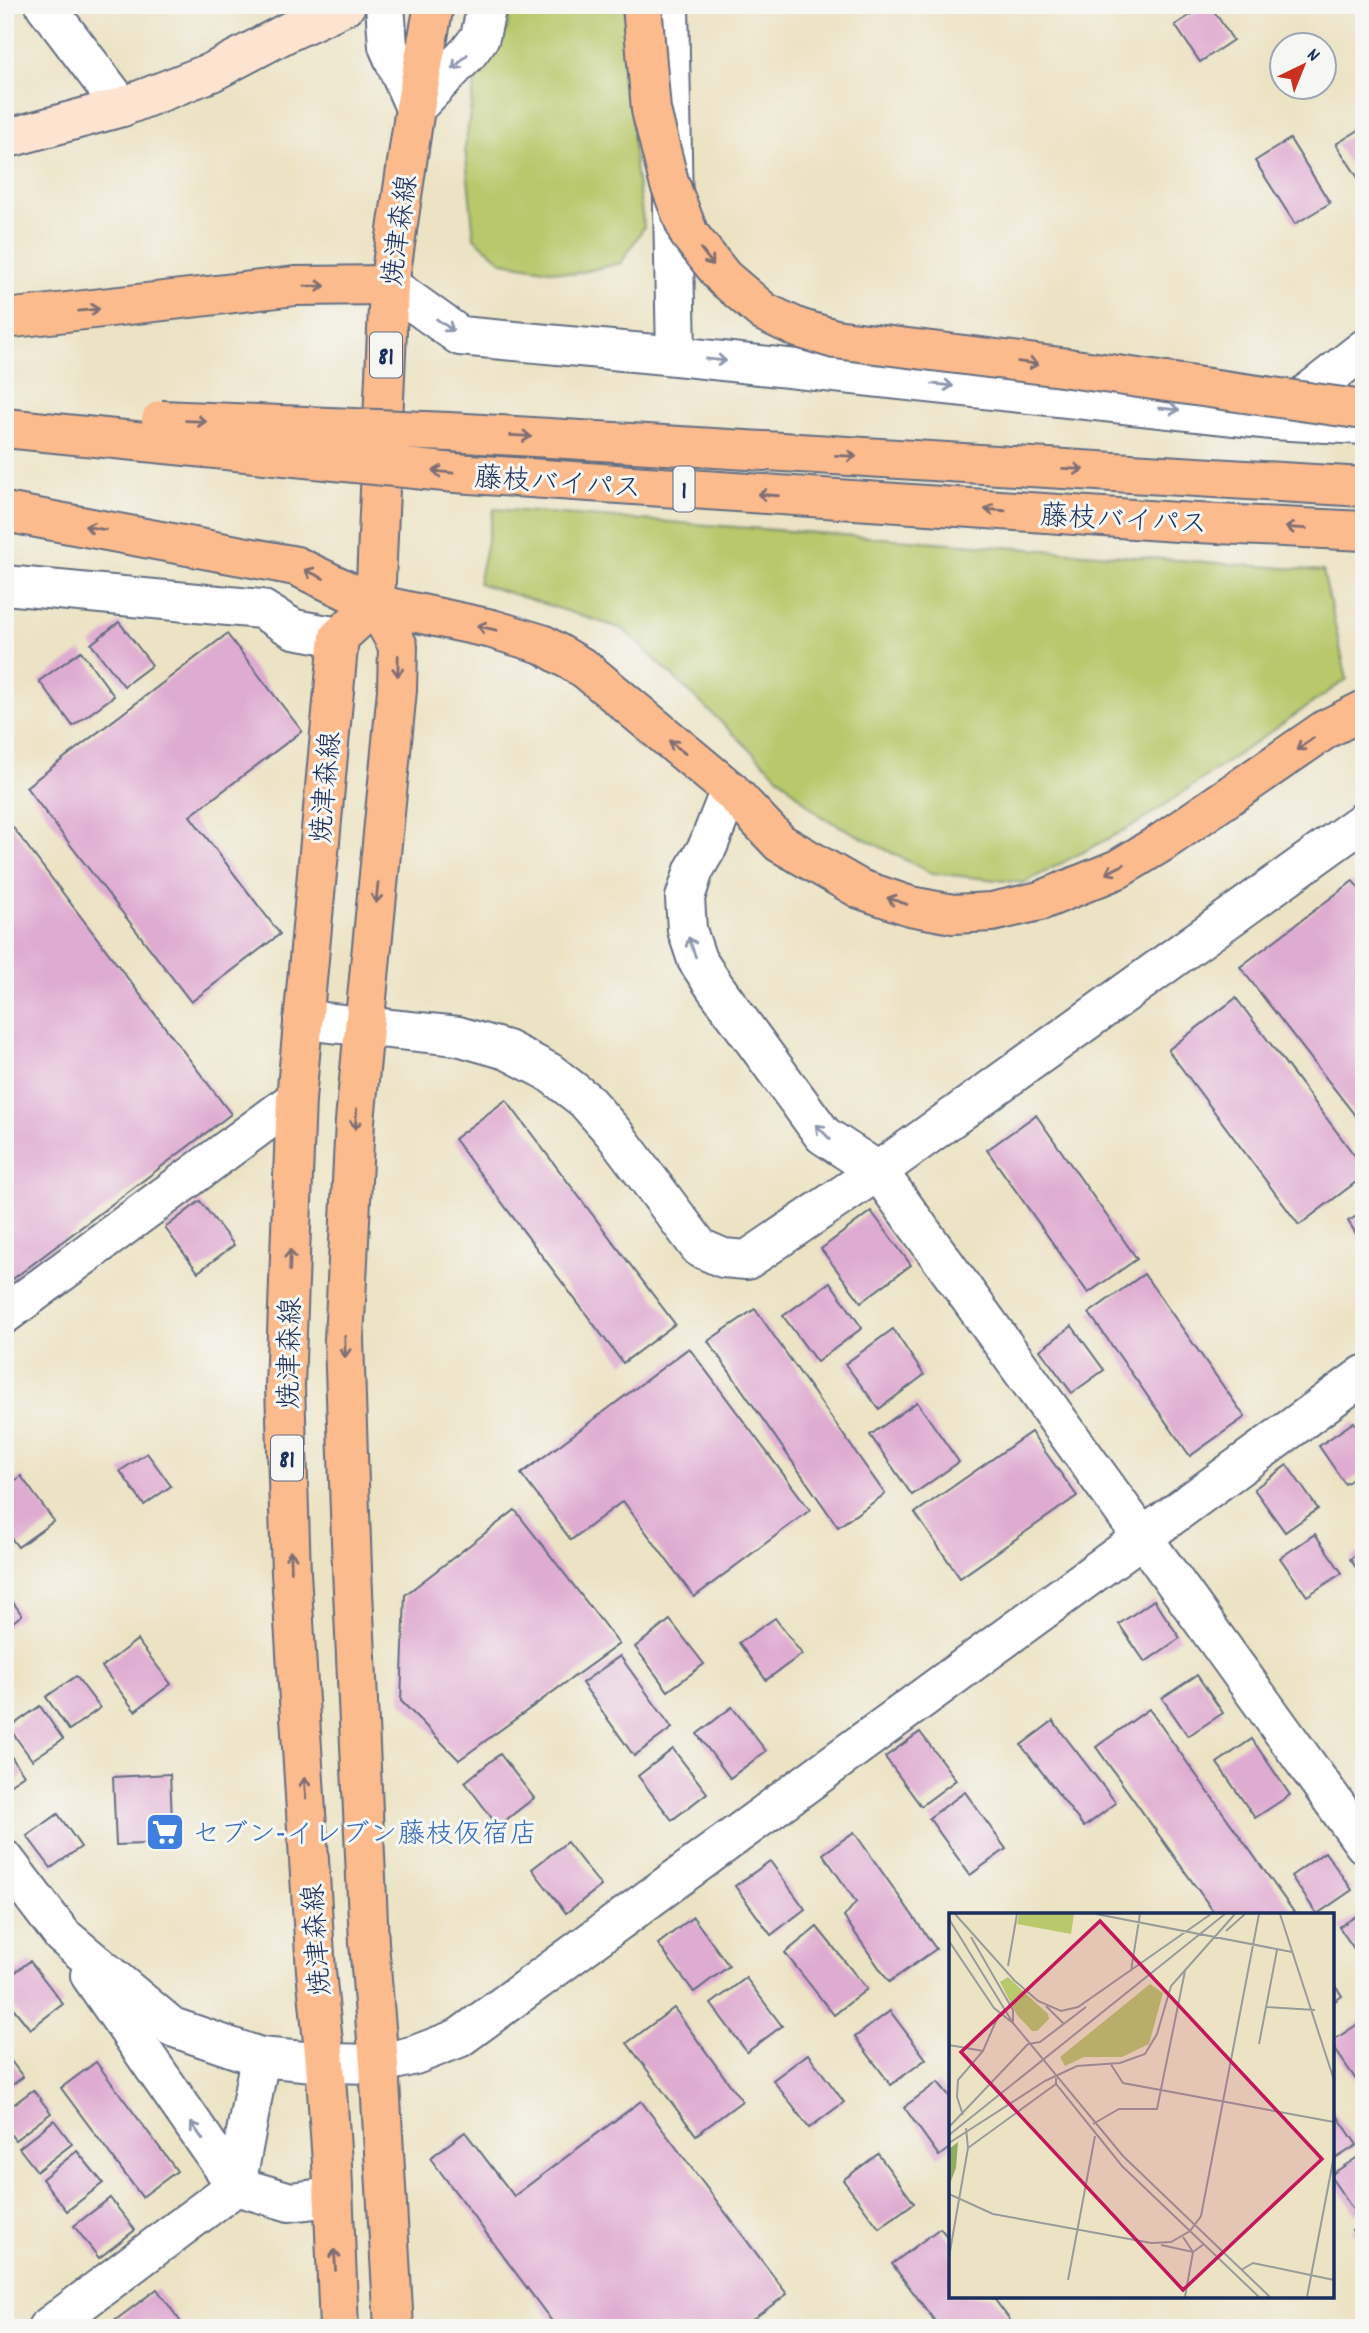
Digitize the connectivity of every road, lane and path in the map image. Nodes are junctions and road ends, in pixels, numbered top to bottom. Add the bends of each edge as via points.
1 (45, 5) edge
2 (346, 5) edge
3 (385, 5) edge
4 (427, 5) edge
5 (434, 5) edge
6 (487, 5) edge
7 (642, 5) edge
8 (669, 5) edge
9 (122, 107) junction
10 (415, 108) junction
11 (5, 139) edge
12 (389, 285) junction
13 (13, 318) edge
14 (1364, 349) edge
15 (676, 356) junction
16 (1364, 410) edge
17 (5, 413) edge
18 (1272, 420) junction
19 (1364, 425) edge
20 (5, 428) edge
21 (1364, 487) edge
22 (5, 512) edge
23 (1364, 531) edge
24 (5, 585) edge
25 (375, 604) junction
26 (339, 636) junction
27 (1364, 710) edge
28 (730, 790) junction
29 (1364, 821) edge
30 (303, 1020) junction
31 (364, 1028) junction
32 (296, 1099) junction
33 (878, 1171) junction
34 (5, 1314) edge
35 (1364, 1375) edge
36 (1142, 1536) junction
37 (1364, 1844) edge
38 (5, 1860) edge
39 (62, 1936) junction
40 (260, 2057) junction
41 (326, 2063) junction
42 (379, 2064) junction
43 (236, 2186) junction
44 (332, 2197) junction
45 (47, 2328) edge
46 (339, 2328) edge
47 (394, 2328) edge

1 - 9 street
2 - 9 street via 212,72
3 - 10 street via 388,46
4 - 10 main road
5 - 10 main road
6 -> 10 street via 480,37
7 -> 16 main road, bridge via 651,110 685,224 724,278 764,312 835,339
8 - 15 street
9 - 11 street
10 - 12 main road, 焼津森線 / 81
13 -> 12 main road via 295,286
12 -> 15 street via 460,336
12 - 25 main road, 焼津森線 / 81
14 - 18 street
15 -> 18 street
17 -> 21 main road, 藤枝バイパス / 1, bridge via 449,432
18 - 19 street
23 -> 20 main road, 藤枝バイパス / 1, bridge via 469,474
25 -> 22 main road via 296,566
24 - 26 street via 261,610 294,629
25 - 26 main road
28 -> 25 main road via 586,669 542,644
25 -> 31 main road, 焼津森線 via 398,646
26 - 30 main road, 焼津森線 / 81
27 -> 28 main road via 1326,729 1118,869 1040,901 992,912 953,914 860,889 780,843
33 -> 28 street via 823,1135 697,960 687,930 685,898
29 - 33 street
30 - 31 street
30 - 32 main road, 焼津森線 / 81
31 - 33 street via 458,1037 507,1050 549,1072 585,1100 606,1124 700,1248 723,1258 747,1260
31 -> 42 main road, 焼津森線 via 345,1340 368,1930
32 - 34 street
41 -> 32 main road, 焼津森線 / 81 via 291,1573 285,1386
33 - 36 street
35 - 36 street
36 - 37 street
36 - 42 street via 459,2038
38 - 39 street
39 - 40 street via 172,2027
43 -> 39 street
40 - 41 street
40 - 43 street
41 - 42 street
41 - 44 main road, 焼津森線 / 81
42 - 47 main road, 焼津森線
43 - 44 street via 290,2202
43 - 45 street
46 -> 44 main road, 焼津森線 / 81

